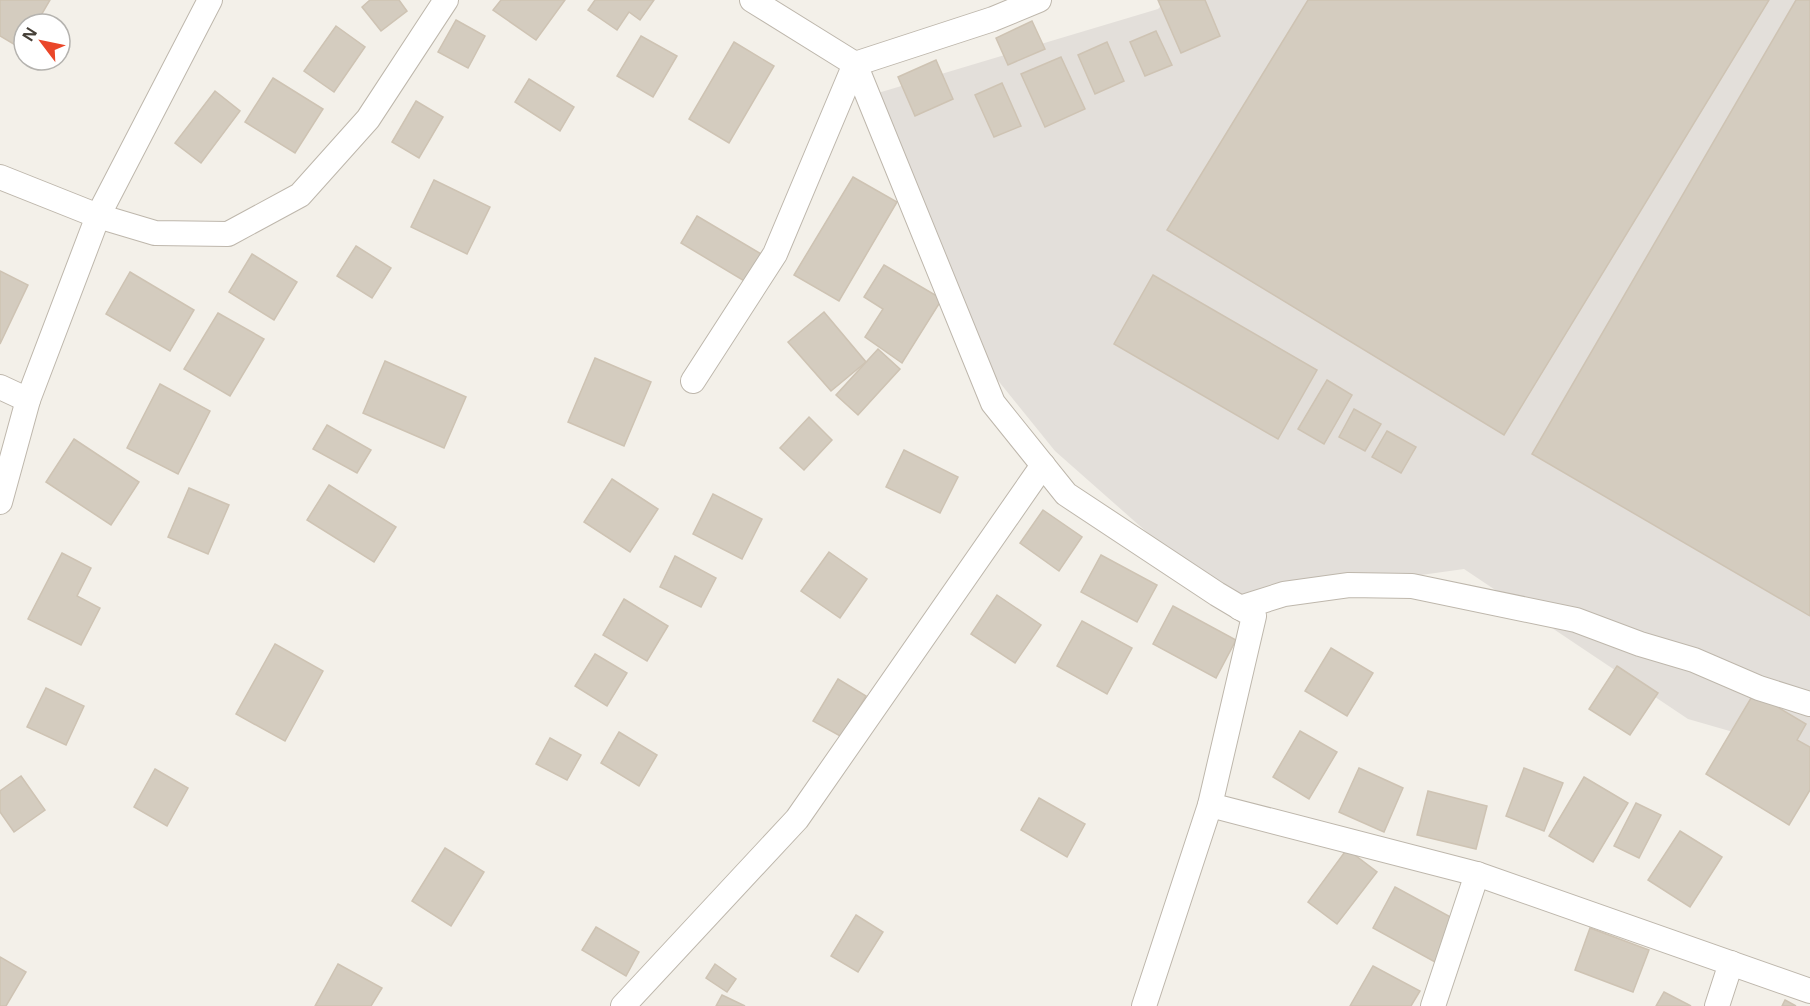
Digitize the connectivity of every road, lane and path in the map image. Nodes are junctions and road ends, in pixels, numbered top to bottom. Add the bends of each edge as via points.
1 (210, 0) edge
2 (446, 0) edge
3 (752, 0) edge
4 (1039, 0) edge
5 (855, 64) junction
6 (0, 177) edge
7 (98, 216) junction
8 (693, 381) dead end
9 (0, 387) edge
10 (28, 400) junction
11 (1043, 465) junction
12 (0, 502) edge
13 (1240, 608) junction
14 (1810, 704) edge
15 (1210, 804) junction
16 (1476, 874) junction
17 (1731, 963) junction
18 (1810, 991) edge
19 (623, 1006) edge
20 (1144, 1006) edge
21 (1433, 1006) edge
22 (1717, 1006) edge

1 - 7 street
2 - 7 street via 368,119 300,195 228,234 155,233
3 - 5 street
4 - 5 street
5 - 8 street via 775,254
5 - 11 street via 993,403
6 - 7 street
7 - 10 street
9 - 10 street
10 - 12 street
11 - 13 street via 1066,494
11 - 19 street via 797,819
13 - 14 street via 1284,594 1349,585 1412,586 1576,620
13 - 15 street via 1254,616
15 - 16 street
15 - 20 street
16 - 17 street
16 - 21 street
17 - 18 street
17 - 22 street

